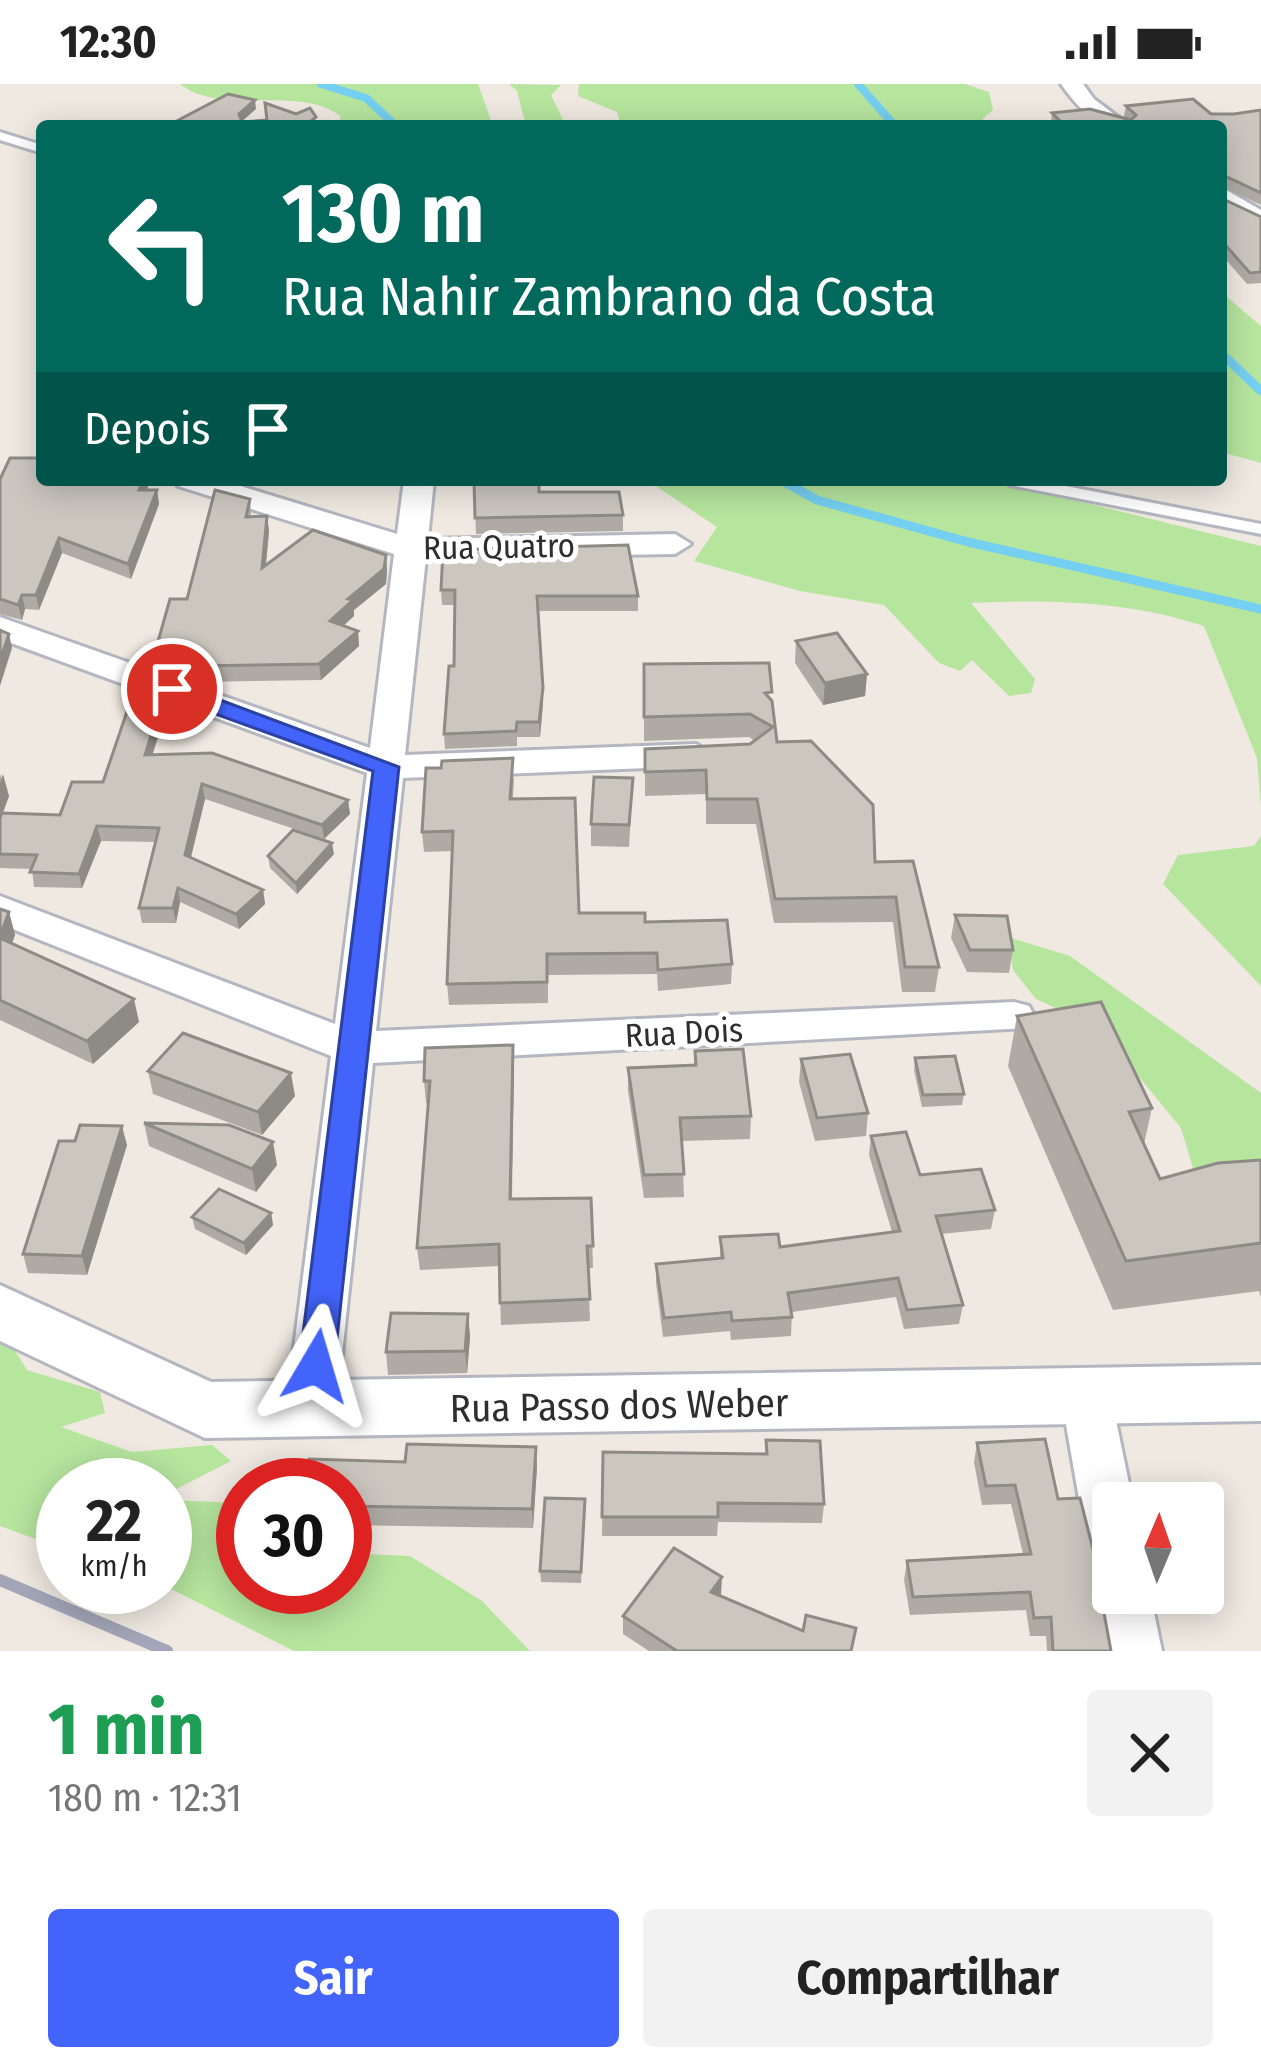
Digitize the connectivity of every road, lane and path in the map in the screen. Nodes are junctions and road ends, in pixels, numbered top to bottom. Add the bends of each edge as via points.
1 (1072, 84) edge
2 (1110, 120) edge
3 (0, 136) edge
4 (36, 147) edge
5 (1227, 198) edge
6 (1261, 221) edge
7 (208, 486) edge
8 (418, 486) edge
9 (1041, 486) edge
10 (1261, 529) edge
11 (675, 544) dead end
12 (411, 549) junction
13 (0, 627) edge
14 (726, 754) edge
15 (386, 767) junction
16 (0, 908) edge
17 (1014, 1017) edge
18 (353, 1048) junction
19 (0, 1311) edge
20 (1261, 1393) edge
21 (1086, 1396) junction
22 (311, 1412) junction
23 (1102, 1482) edge
24 (1127, 1614) edge
25 (1134, 1651) edge

1 - 2 street
3 - 4 lane
5 - 6 street
7 - 12 street, Rua Quatro
8 - 12 street
9 - 10 lane
11 - 12 street, Rua Quatro
12 - 15 street
13 - 15 street
14 - 15 street
15 - 18 street
16 - 18 street
17 - 18 street, Rua Dois
18 - 22 street
19 - 22 street, Rua Passo dos Weber via 205,1410
20 - 21 street, Rua Passo dos Weber
21 - 22 street, Rua Passo dos Weber
21 - 23 street
24 - 25 street

